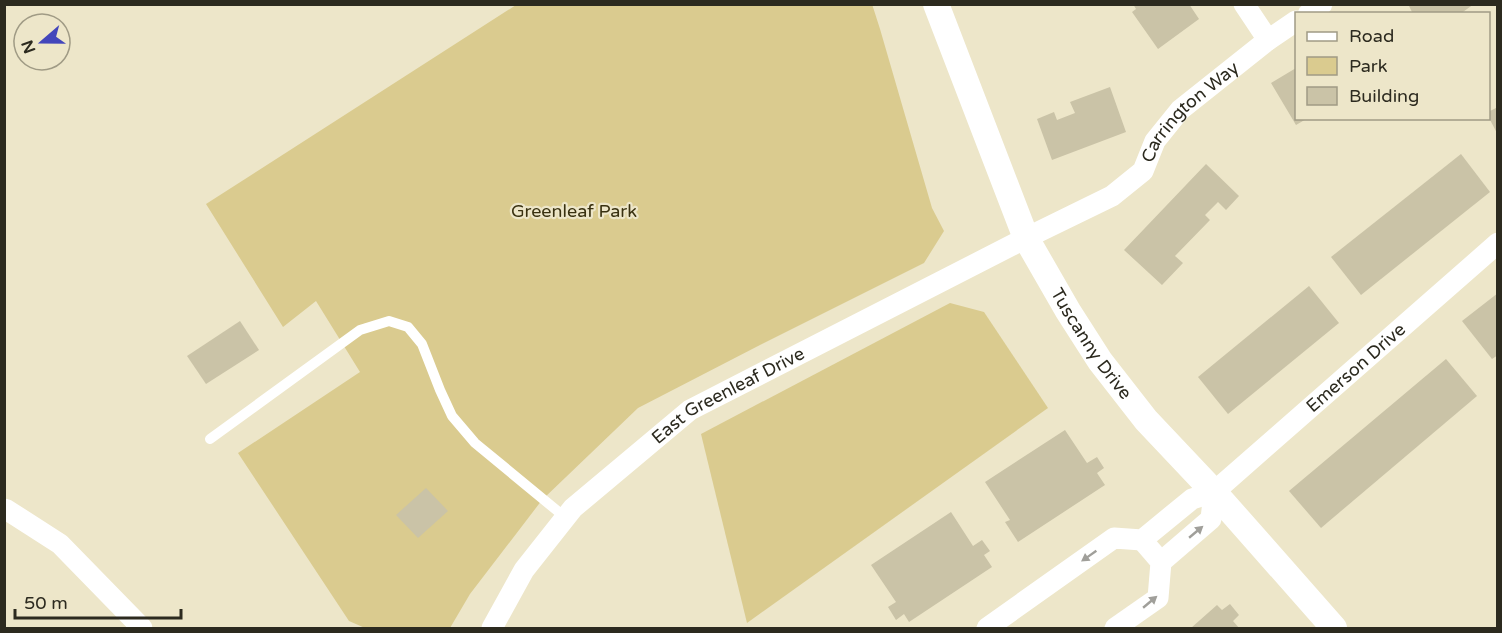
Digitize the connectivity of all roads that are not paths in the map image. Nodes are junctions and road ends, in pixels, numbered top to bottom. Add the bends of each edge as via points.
1 (936, 4) edge
2 (1244, 4) edge
3 (1295, 22) edge
4 (1268, 40) junction
5 (1026, 238) junction
6 (1497, 243) edge
7 (210, 439) dead end
8 (1214, 492) junction
9 (4, 509) edge
10 (566, 518) junction
11 (1142, 540) junction
12 (1161, 562) junction
13 (142, 628) edge
14 (492, 628) edge
15 (987, 628) edge
16 (1115, 628) edge
17 (1334, 628) edge

1 - 5 street, Tuscanny Drive
2 - 4 street
3 - 4 street, Carrington Way
4 - 5 street, Carrington Way via 1180,110 1155,141 1143,171 1112,196
5 - 8 street, Tuscanny Drive via 1100,361 1146,420
5 - 10 street, East Greenleaf Drive via 690,410
6 - 8 street, Emerson Drive
7 - 10 lane via 360,330 389,321 408,327 422,344 452,416 475,443
8 - 11 street, Emerson Drive via 1192,499
12 -> 8 street via 1211,519
8 - 17 street, Tuscanny Drive
9 - 13 street via 60,544
10 - 14 street, East Greenleaf Drive via 524,570
11 - 12 street
11 -> 15 street via 1114,538
16 -> 12 street via 1158,597

